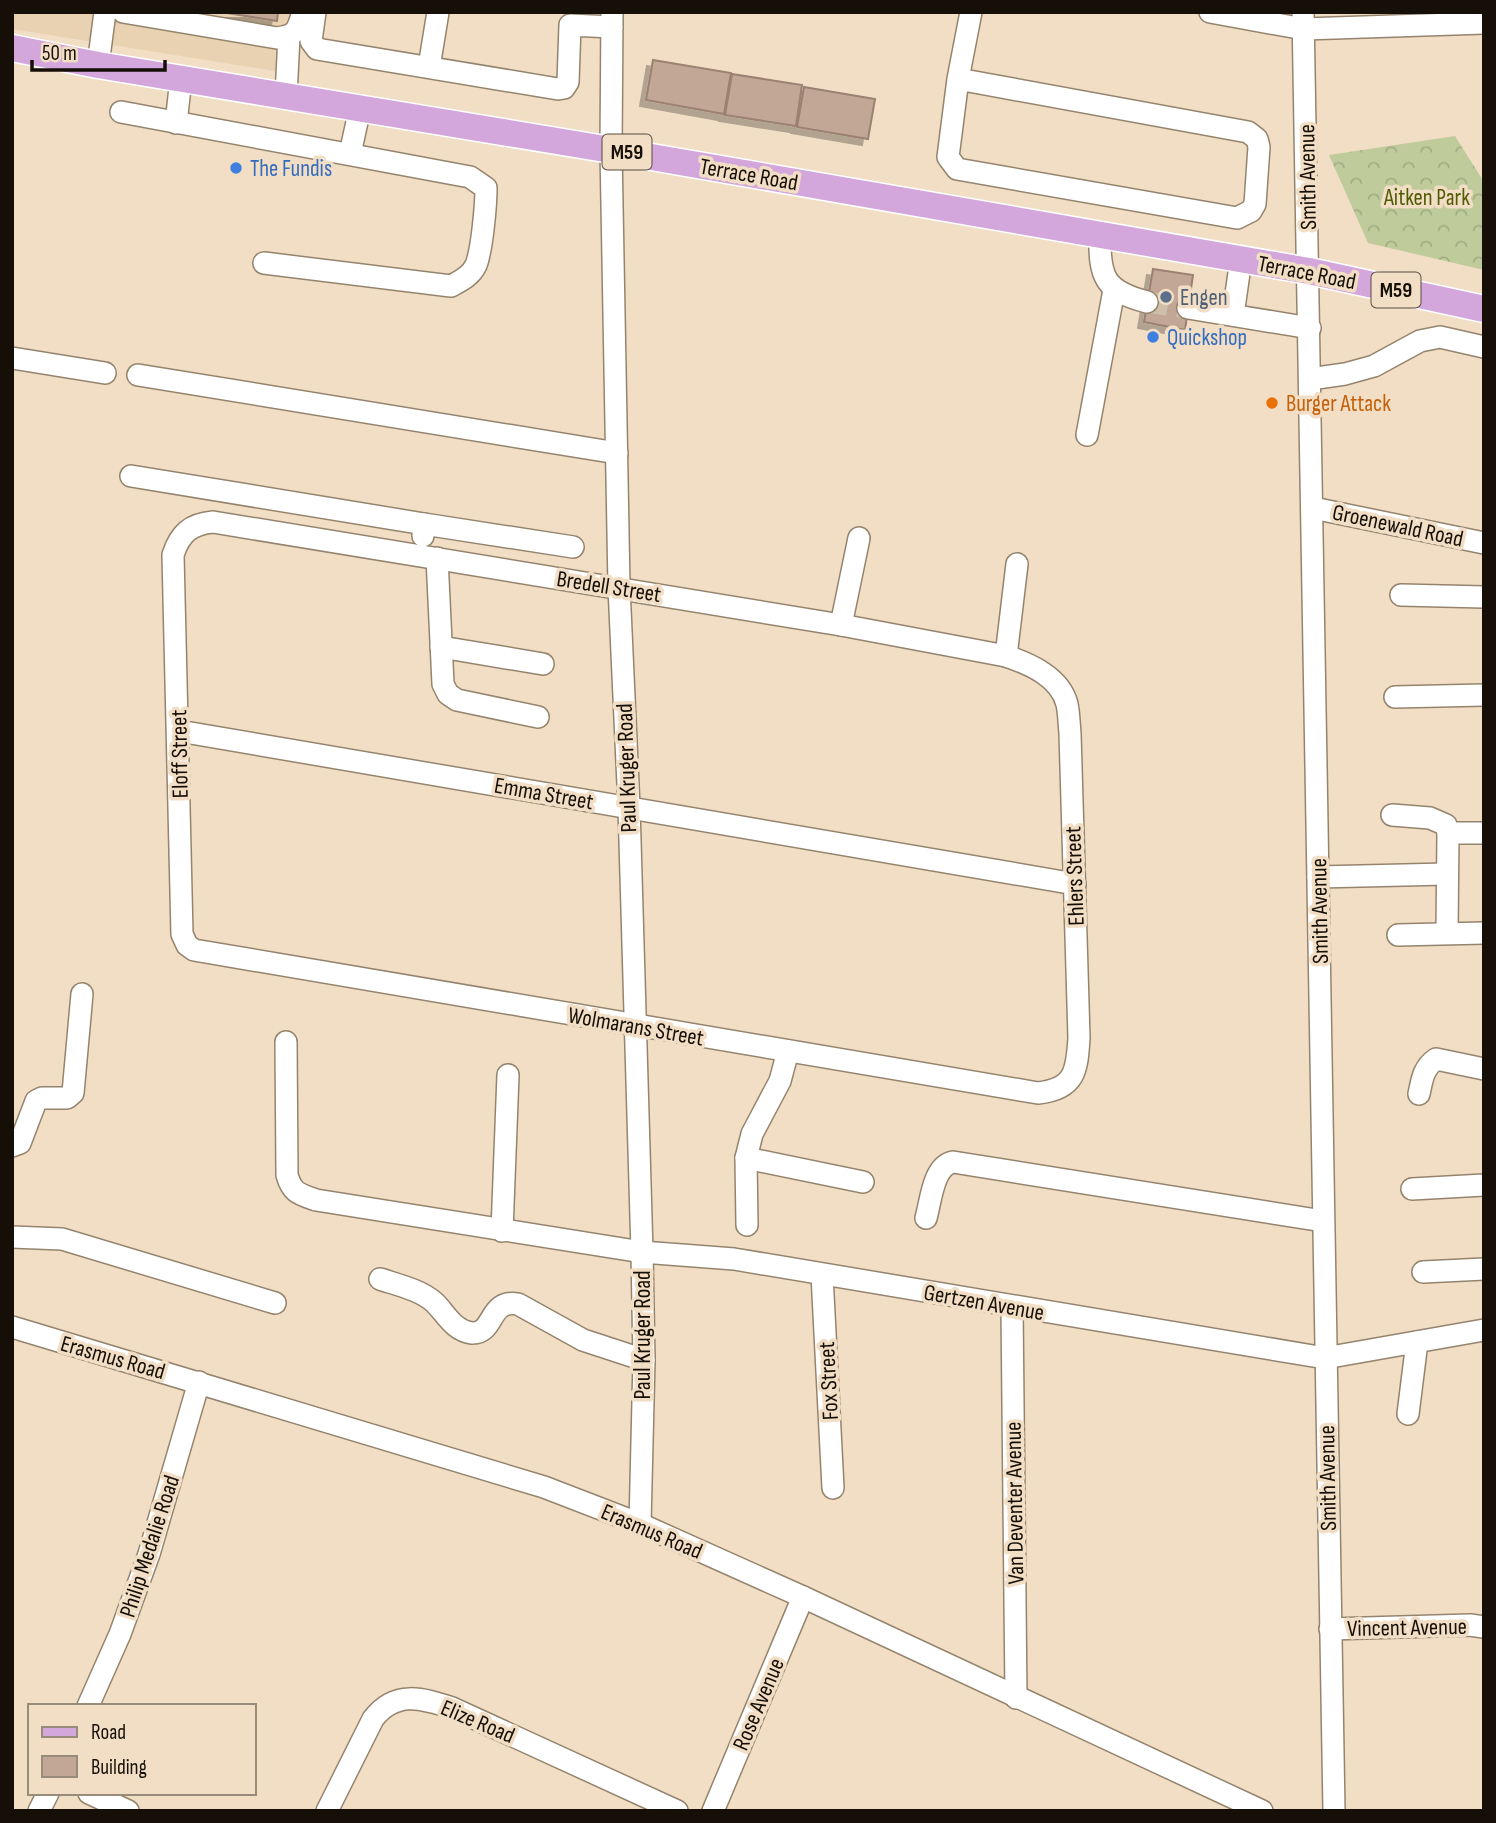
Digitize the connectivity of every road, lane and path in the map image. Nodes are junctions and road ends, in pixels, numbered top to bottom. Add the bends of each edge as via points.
1 (105, 12) edge
2 (124, 12) edge
3 (303, 12) edge
4 (316, 12) edge
5 (438, 12) edge
6 (971, 12) edge
7 (1210, 12) edge
8 (203, 18) edge
9 (570, 18) edge
10 (612, 20) edge
11 (1303, 21) edge
12 (1484, 23) edge
13 (289, 36) junction
14 (12, 48) edge
15 (98, 65) junction
16 (429, 67) junction
17 (181, 79) junction
18 (958, 79) junction
19 (286, 96) junction
20 (360, 108) junction
21 (121, 112) dead end
22 (176, 123) junction
23 (611, 150) junction
24 (350, 154) junction
25 (1100, 235) junction
26 (1241, 259) junction
27 (264, 262) dead end
28 (1309, 271) junction
29 (1114, 290) junction
30 (1147, 302) tunnel mouth
31 (1188, 308) tunnel mouth
32 (1484, 309) edge
33 (1233, 315) junction
34 (1310, 328) junction
35 (1484, 346) edge
36 (12, 358) edge
37 (105, 373) dead end
38 (138, 375) dead end
39 (1310, 379) junction
40 (1087, 435) dead end
41 (617, 453) junction
42 (131, 476) dead end
43 (276, 500) junction
44 (1313, 508) junction
45 (424, 524) junction
46 (274, 532) junction
47 (859, 538) dead end
48 (1484, 543) edge
49 (176, 545) joint
50 (573, 547) dead end
51 (428, 557) junction
52 (1017, 565) dead end
53 (619, 587) junction
54 (1401, 595) dead end
55 (1484, 597) edge
56 (841, 625) junction
57 (441, 647) junction
58 (1006, 656) junction
59 (542, 664) dead end
60 (1045, 674) joint
61 (1484, 695) edge
62 (1395, 697) dead end
63 (538, 717) dead end
64 (179, 731) junction
65 (629, 807) junction
66 (1392, 815) dead end
67 (1484, 832) edge
68 (1448, 833) junction
69 (1447, 874) junction
70 (1318, 877) junction
71 (1075, 884) junction
72 (1447, 933) junction
73 (1484, 933) edge
74 (1398, 935) dead end
75 (1484, 947) edge
76 (204, 952) joint
77 (82, 994) dead end
78 (634, 1025) junction
79 (286, 1042) dead end
80 (788, 1051) junction
81 (1484, 1069) edge
82 (508, 1075) dead end
83 (1067, 1084) joint
84 (1419, 1094) dead end
85 (12, 1146) edge
86 (746, 1158) junction
87 (863, 1182) dead end
88 (1484, 1185) edge
89 (1412, 1189) dead end
90 (926, 1218) dead end
91 (1323, 1222) junction
92 (747, 1226) dead end
93 (502, 1231) junction
94 (12, 1237) edge
95 (642, 1252) junction
96 (1484, 1269) edge
97 (1423, 1272) dead end
98 (822, 1275) junction
99 (380, 1279) dead end
100 (275, 1303) dead end
101 (1012, 1307) junction
102 (12, 1327) edge
103 (1484, 1330) edge
104 (1417, 1342) junction
105 (1325, 1358) junction
106 (644, 1360) junction
107 (199, 1382) junction
108 (1408, 1414) dead end
109 (833, 1488) dead end
110 (640, 1524) junction
111 (803, 1597) junction
112 (1484, 1627) edge
113 (1329, 1629) junction
114 (1016, 1698) junction
115 (89, 1704) edge
116 (47, 1795) edge
117 (93, 1795) edge
118 (40, 1811) edge
119 (128, 1811) edge
120 (327, 1811) edge
121 (677, 1811) edge
122 (713, 1811) edge
123 (1262, 1811) edge
124 (1334, 1811) edge

1 - 15 street
2 - 8 street
3 - 13 street via 298,30
4 - 16 street via 311,41 317,49
5 - 16 street
6 - 18 street
7 - 11 street
8 - 13 street via 276,38
9 - 10 street
9 - 16 street via 570,73 564,88
10 - 23 street, Paul Kruger Road
11 - 12 street
11 - 28 street, Smith Avenue
13 - 19 street
14 - 15 main road, Terrace Road / M59
15 - 17 main road, Terrace Road / M59
17 - 19 main road, Terrace Road / M59
17 - 22 street
18 - 18 street via 1248,132 1259,146 1255,204 1237,218 957,169 948,157
19 - 20 main road, Terrace Road / M59
20 - 23 main road, Terrace Road / M59
20 - 24 street
21 - 22 street
22 - 24 street
23 - 25 main road, Terrace Road / M59
23 - 41 street, Paul Kruger Road
24 - 27 street via 470,177 486,188 475,267 451,286
25 - 26 main road, Terrace Road / M59
25 - 29 street via 1100,257
26 - 28 main road, Terrace Road / M59
26 - 33 street
28 - 32 main road, Terrace Road / M59
28 - 34 street, Smith Avenue
29 - 30 street
29 - 40 street
31 - 33 street
33 - 34 street
34 - 39 street, Smith Avenue
35 - 39 street via 1440,337 1420,341 1374,366
36 - 37 street
38 - 41 street
39 - 44 street, Smith Avenue
41 - 53 street, Paul Kruger Road
42 - 43 street
43 - 45 street
43 - 46 street
44 - 48 street, Groenewald Road
44 - 70 street, Smith Avenue
45 - 50 street
45 - 51 street
46 - 49 street, Bredell Street via 204,523 192,526
46 - 51 street, Bredell Street
47 - 56 street
49 - 64 street, Eloff Street
51 - 53 street, Bredell Street
51 - 57 street
52 - 58 street
53 - 56 street, Bredell Street
53 - 65 street, Paul Kruger Road
54 - 55 street
56 - 58 street, Bredell Street
57 - 59 street
57 - 63 street via 448,694 457,700
58 - 60 street, Bredell Street
60 - 71 street, Ehlers Street via 1060,688 1067,704
61 - 62 street
64 - 65 street, Emma Street
64 - 76 street, Eloff Street via 182,934 187,945
65 - 71 street, Emma Street
65 - 78 street, Paul Kruger Road
66 - 68 street via 1437,819
67 - 68 street
68 - 69 street
69 - 70 street
69 - 72 street
70 - 91 street, Smith Avenue
71 - 83 street, Ehlers Street via 1079,1038 1074,1072
72 - 73 street
72 - 74 street
73 - 75 street
76 - 78 street, Wolmarans Street
77 - 85 street via 73,1093 36,1101 22,1139
78 - 80 street, Wolmarans Street
78 - 95 street, Paul Kruger Road
79 - 93 street, Gertzen Avenue via 290,1188 316,1200
80 - 83 street, Wolmarans Street via 1038,1093
80 - 86 street
81 - 84 street via 1436,1059 1424,1072
82 - 93 street
86 - 87 street
86 - 92 street
88 - 89 street
90 - 91 street via 940,1170 953,1162
91 - 105 street, Smith Avenue
93 - 95 street, Gertzen Avenue
94 - 100 street via 62,1239
95 - 98 street, Gertzen Avenue via 733,1259
95 - 106 street, Paul Kruger Road
96 - 97 street
98 - 101 street, Gertzen Avenue
98 - 109 street, Fox Street
99 - 106 street via 423,1294 462,1330 481,1331 498,1308 509,1302 583,1340
101 - 105 street, Gertzen Avenue
101 - 114 street, Van Deventer Avenue
102 - 107 street, Erasmus Road
103 - 104 street, Gertzen Avenue
104 - 105 street, Gertzen Avenue
104 - 108 street
105 - 113 street, Smith Avenue
106 - 110 street, Paul Kruger Road
107 - 110 street, Erasmus Road via 544,1487
107 - 115 street, Philip Medalie Road via 149,1554
110 - 111 street, Erasmus Road
111 - 114 street, Erasmus Road
111 - 122 street, Rose Avenue
112 - 113 street, Vincent Avenue
113 - 124 street, Smith Avenue
114 - 123 street, Erasmus Road
116 - 118 street
117 - 119 street
120 - 121 street, Elize Road via 382,1706 412,1698 452,1708

